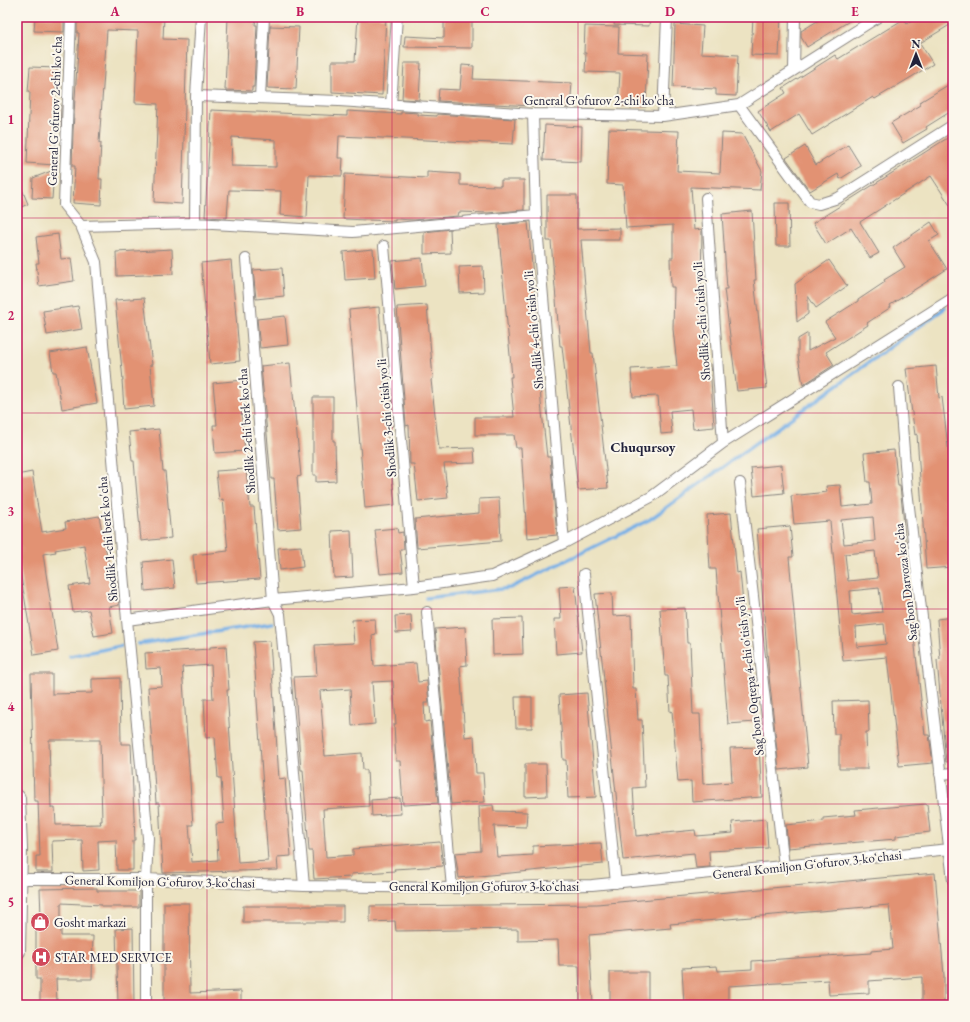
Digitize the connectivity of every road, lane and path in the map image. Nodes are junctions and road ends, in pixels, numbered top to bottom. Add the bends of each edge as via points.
1 (71, 17) edge
2 (201, 17) edge
3 (264, 17) edge
4 (397, 17) edge
5 (667, 17) edge
6 (795, 17) edge
7 (878, 17) edge
8 (794, 70) junction
9 (196, 96) junction
10 (260, 98) junction
11 (391, 105) junction
12 (739, 105) junction
13 (533, 114) junction
14 (663, 116) junction
15 (953, 125) edge
16 (706, 198) dead end
17 (64, 206) joint
18 (536, 215) junction
19 (195, 223) junction
20 (81, 226) junction
21 (384, 246) dead end
22 (246, 259) dead end
23 (953, 298) edge
24 (899, 387) dead end
25 (723, 443) junction
26 (740, 483) dead end
27 (564, 543) junction
28 (584, 574) dead end
29 (414, 587) junction
30 (273, 600) junction
31 (427, 612) dead end
32 (127, 620) junction
33 (953, 773) edge
34 (940, 774) junction
35 (17, 798) edge
36 (950, 849) junction
37 (784, 866) junction
38 (18, 879) edge
39 (146, 879) junction
40 (953, 880) edge
41 (616, 883) junction
42 (304, 886) junction
43 (452, 888) junction
44 (17, 950) edge
45 (146, 1005) edge

1 - 17 street, General G'ofurov 2-chi ko'cha
2 - 9 street
3 - 10 street
4 - 11 street
5 - 14 street
6 - 8 street
7 - 8 street, General G'ofurov 2-chi ko'cha
8 - 12 street, General G'ofurov 2-chi ko'cha
9 - 10 street, General G'ofurov 2-chi ko'cha
9 - 19 street
10 - 11 street, General G'ofurov 2-chi ko'cha
11 - 13 street, General G'ofurov 2-chi ko'cha
12 - 14 street, General G'ofurov 2-chi ko'cha
12 - 15 street via 810,202 819,204 838,198
13 - 14 street, General G'ofurov 2-chi ko'cha
13 - 18 street, Shodlik 4-chi o'tish yo'li
16 - 25 street, Shodlik 5-chi o'tish yo'li
17 - 20 street, Shodlik 1-chi berk ko'cha
18 - 19 street via 353,232
18 - 27 street, Shodlik 4-chi o'tish yo'li
19 - 20 street
20 - 32 street, Shodlik 1-chi berk ko'cha via 96,262
21 - 29 street, Shodlik 3-chi o'tish yo'li
22 - 30 street, Shodlik 2-chi berk ko'cha
23 - 25 street
24 - 34 street, Sag'bon Darvoza ko'cha via 907,490
25 - 27 street via 651,497
26 - 37 street, Sag'bon Oqtepa 4-chi o'tish yo'li
27 - 29 street via 492,576
28 - 41 street
29 - 30 street
30 - 32 street
30 - 42 street, Shodlik 2-chi berk ko'cha via 280,614
31 - 43 street
32 - 39 street, Shodlik 1-chi berk ko'cha via 148,838
33 - 34 street
34 - 36 street, Sag'bon Darvoza ko'cha
35 - 38 main road
36 - 37 street, General Komiljon Gʻofurov 3-koʻchasi
36 - 40 street, Sag'bon Darvoza ko'cha
37 - 41 street, General Komiljon Gʻofurov 3-koʻchasi
38 - 39 street, General Komiljon Gʻofurov 3-koʻchasi
38 - 44 main road
39 - 42 street, General Komiljon Gʻofurov 3-koʻchasi
39 - 45 street, Shodlik 1-chi berk ko'cha
41 - 43 street, General Komiljon Gʻofurov 3-koʻchasi
42 - 43 street, General Komiljon Gʻofurov 3-koʻchasi

